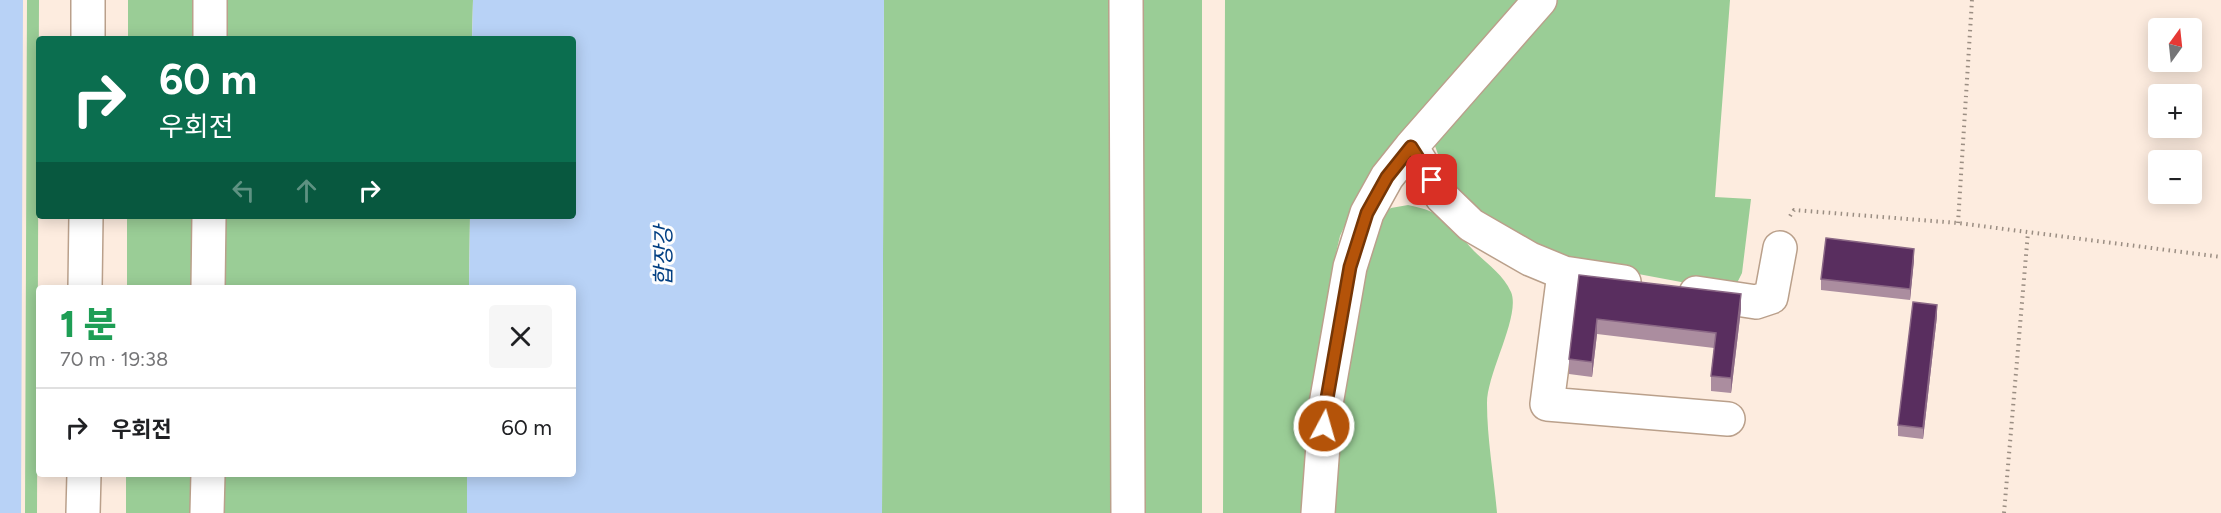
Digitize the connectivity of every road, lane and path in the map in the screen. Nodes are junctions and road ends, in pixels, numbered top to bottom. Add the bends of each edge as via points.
1 (88, 0) edge
2 (210, 0) edge
3 (1126, 0) edge
4 (1540, 0) edge
5 (1972, 0) edge
6 (88, 36) edge
7 (210, 36) edge
8 (1411, 147) junction
9 (86, 219) edge
10 (209, 219) edge
11 (1958, 223) junction
12 (2028, 232) junction
13 (1780, 248) joint
14 (2221, 257) edge
15 (1564, 273) junction
16 (85, 285) edge
17 (208, 285) edge
18 (1728, 419) dead end
19 (84, 477) edge
20 (208, 477) edge
21 (83, 513) edge
22 (207, 513) edge
23 (1128, 513) edge
24 (1318, 513) edge
25 (2004, 513) edge

1 - 6 street
2 - 7 street
3 - 23 street
4 - 8 street
5 - 11 path
8 - 15 street via 1442,197 1471,225 1530,259
8 - 24 street via 1387,177 1367,213 1350,267 1326,404
9 - 16 street
10 - 17 street
11 - 12 path
11 - 13 path via 1794,210 1787,220
12 - 14 path
12 - 25 path
13 - 15 street via 1771,297 1756,302
15 - 18 street via 1547,404
19 - 21 street
20 - 22 street

